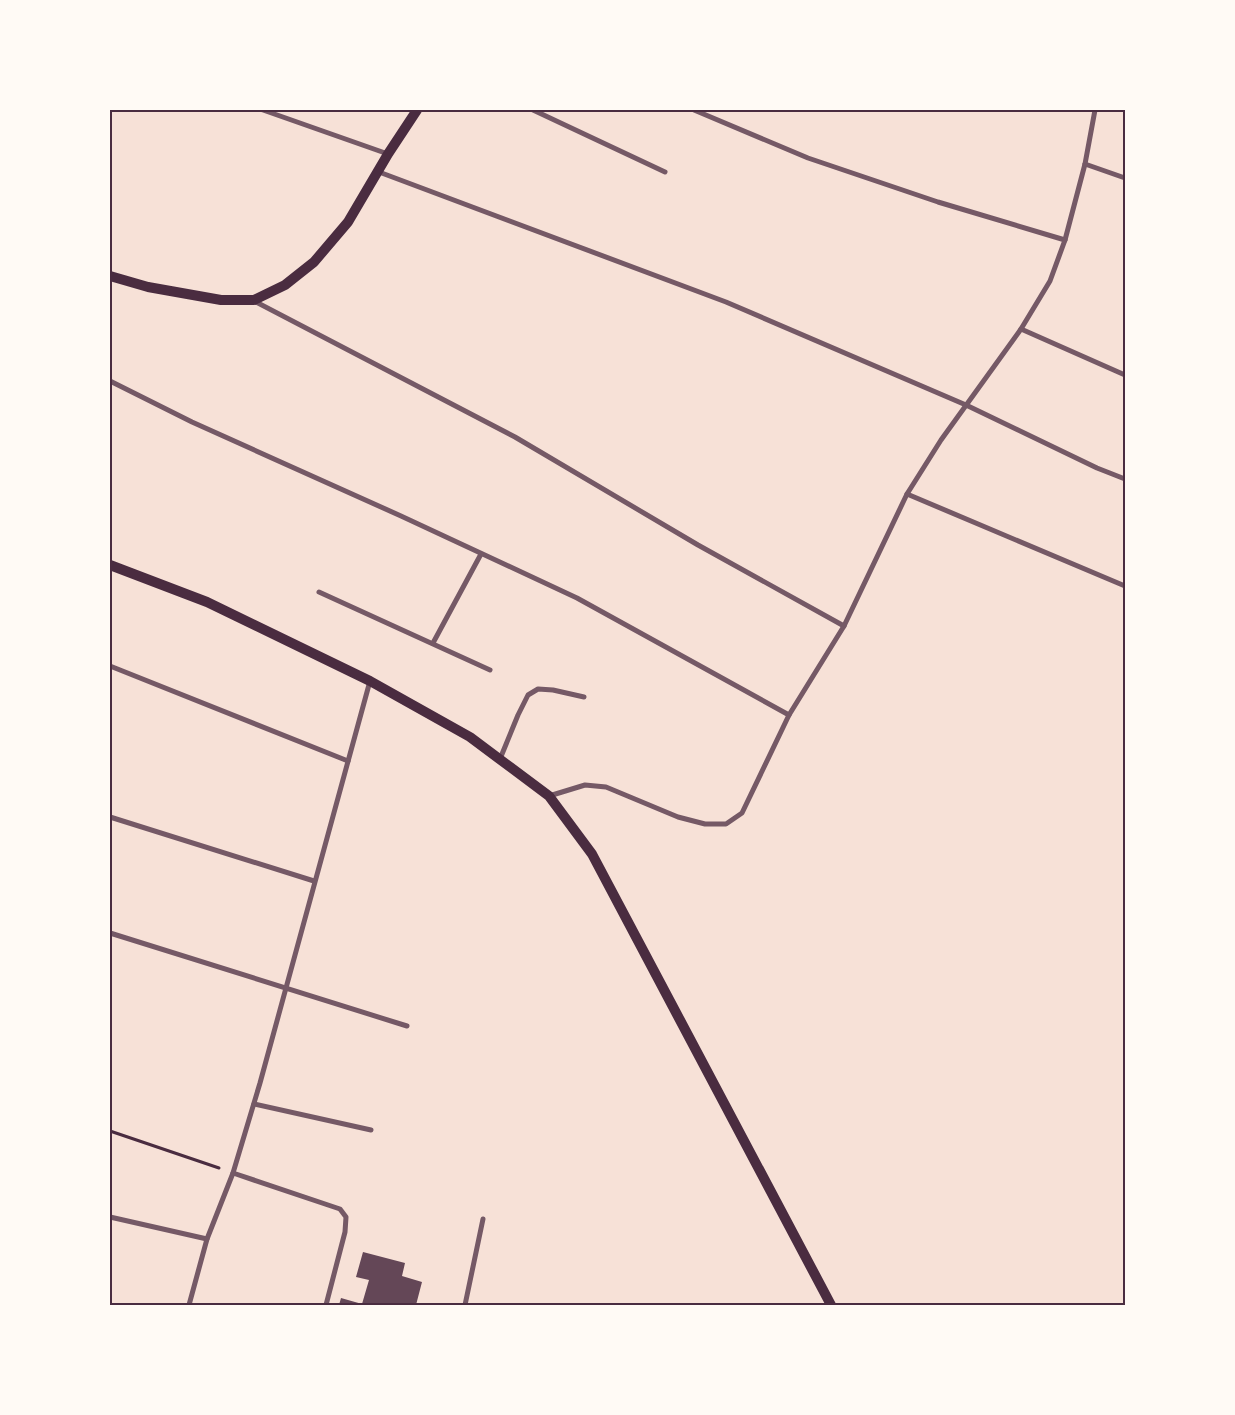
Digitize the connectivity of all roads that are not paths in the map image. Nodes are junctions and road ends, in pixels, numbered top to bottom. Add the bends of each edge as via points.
1 (263, 110) edge
2 (418, 110) edge
3 (533, 110) edge
4 (694, 110) edge
5 (1095, 110) edge
6 (388, 154) junction
7 (1085, 164) junction
8 (379, 172) junction
9 (665, 172) dead end
10 (1125, 178) edge
11 (1065, 240) junction
12 (110, 276) edge
13 (254, 300) junction
14 (1021, 329) junction
15 (1125, 375) edge
16 (110, 381) edge
17 (966, 404) junction
18 (1125, 479) edge
19 (908, 494) junction
20 (481, 554) junction
21 (110, 565) edge
22 (1125, 586) edge
23 (319, 592) dead end
24 (844, 626) junction
25 (433, 643) junction
26 (110, 666) edge
27 (490, 670) dead end
28 (370, 681) junction
29 (584, 697) dead end
30 (788, 715) junction
31 (499, 759) junction
32 (348, 761) junction
33 (548, 796) junction
34 (110, 817) edge
35 (314, 881) junction
36 (110, 934) edge
37 (286, 988) junction
38 (407, 1026) dead end
39 (254, 1104) junction
40 (370, 1130) dead end
41 (233, 1173) junction
42 (110, 1217) edge
43 (484, 1219) dead end
44 (207, 1240) junction
45 (188, 1305) edge
46 (326, 1305) edge
47 (465, 1305) edge
48 (831, 1305) edge

1 - 6 street
2 - 6 main road
3 - 9 street
4 - 11 street via 808,158
5 - 7 street
6 - 8 main road
7 - 10 street
7 - 11 street
8 - 13 main road via 348,222 314,262 285,285
8 - 17 street via 726,302
11 - 14 street via 1050,280
12 - 13 main road via 148,287 221,300
13 - 24 street via 515,437
14 - 15 street
14 - 17 street
16 - 20 street via 192,422
17 - 18 street
17 - 19 street
19 - 22 street
19 - 24 street
20 - 25 street
20 - 30 street via 577,598
21 - 28 main road via 207,602
23 - 25 street
24 - 30 street
25 - 27 street
26 - 32 street
28 - 31 main road via 470,737
28 - 32 street
29 - 31 street via 538,689 528,695
30 - 33 street via 742,813 726,824 705,824 678,817 606,787 584,784
31 - 33 main road
32 - 35 street
33 - 48 main road via 592,854
34 - 35 street
35 - 37 street
36 - 37 street
37 - 38 street
37 - 39 street
39 - 40 street
39 - 41 street
41 - 44 street
41 - 46 street via 340,1209 346,1217
42 - 44 street
43 - 47 street
44 - 45 street

